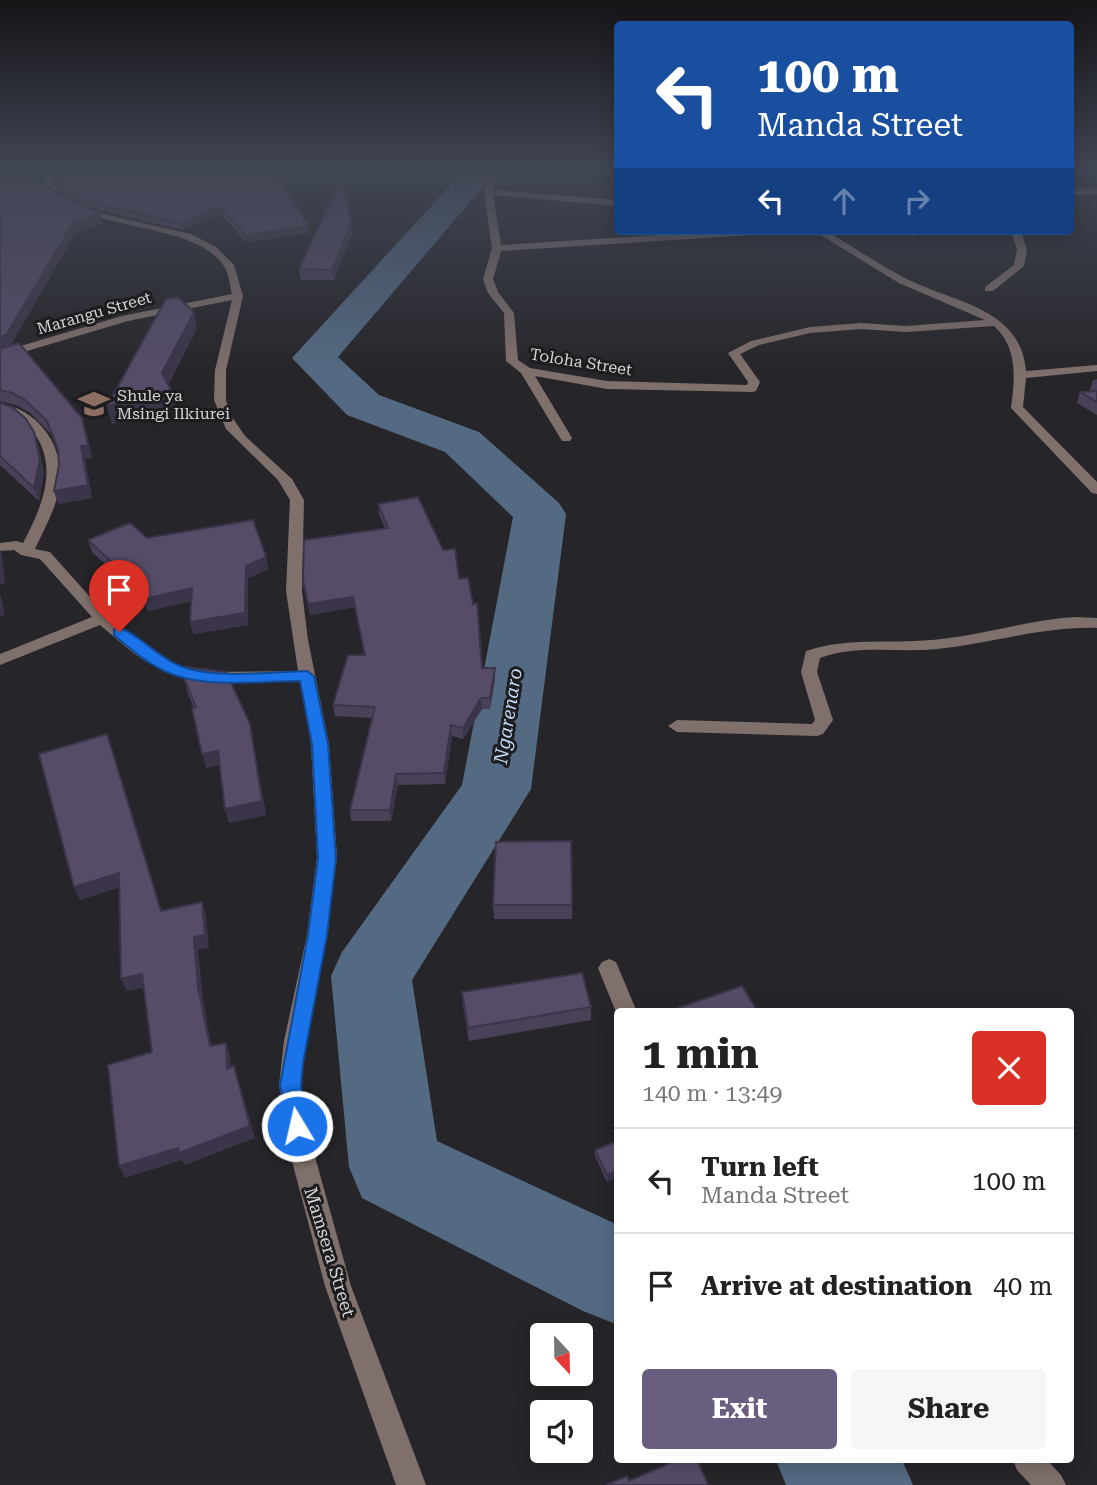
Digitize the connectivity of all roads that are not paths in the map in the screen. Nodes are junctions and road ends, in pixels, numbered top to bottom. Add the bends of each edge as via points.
1 (192, 237) edge
2 (495, 237) edge
3 (668, 237) edge
4 (830, 237) edge
5 (1018, 237) edge
6 (497, 248) junction
7 (989, 289) dead end
8 (238, 296) junction
9 (996, 323) junction
10 (0, 356) edge
11 (1097, 368) edge
12 (526, 371) junction
13 (1021, 375) junction
14 (0, 407) edge
15 (566, 438) dead end
16 (1097, 490) edge
17 (0, 547) edge
18 (26, 551) junction
19 (102, 619) junction
20 (1097, 623) edge
21 (0, 660) edge
22 (307, 676) junction
23 (677, 726) dead end
24 (609, 968) dead end
25 (624, 1008) edge
26 (1030, 1463) edge
27 (411, 1485) edge
28 (1051, 1485) edge

1 - 8 street, Mamsera Street via 229,261
2 - 6 street, Toloha Street
3 - 6 street
4 - 9 street via 904,281
5 - 7 street via 1022,250 1019,266
6 - 12 street, Toloha Street via 489,285 509,313 512,361
8 - 10 street, Marangu Street via 126,318
8 - 22 street, Mamsera Street via 219,390 224,414 246,443 293,488 297,521 294,591
9 - 12 street, Toloha Street via 810,330 755,343 734,353 754,382 752,388 607,385
9 - 13 street via 1014,342
11 - 13 street
12 - 15 street
13 - 16 street via 1017,408
14 - 18 street via 19,410 29,418 49,450 53,466 54,485
17 - 18 street via 17,545
18 - 19 street via 45,555
19 - 21 street
19 - 22 street via 152,658 178,671 206,677
20 - 23 street via 1041,624 921,646 830,647 813,655 810,672 824,720 817,730
22 - 27 street, Mamsera Street via 320,744 327,858 290,1085 300,1146 338,1286
24 - 25 street
26 - 28 street

